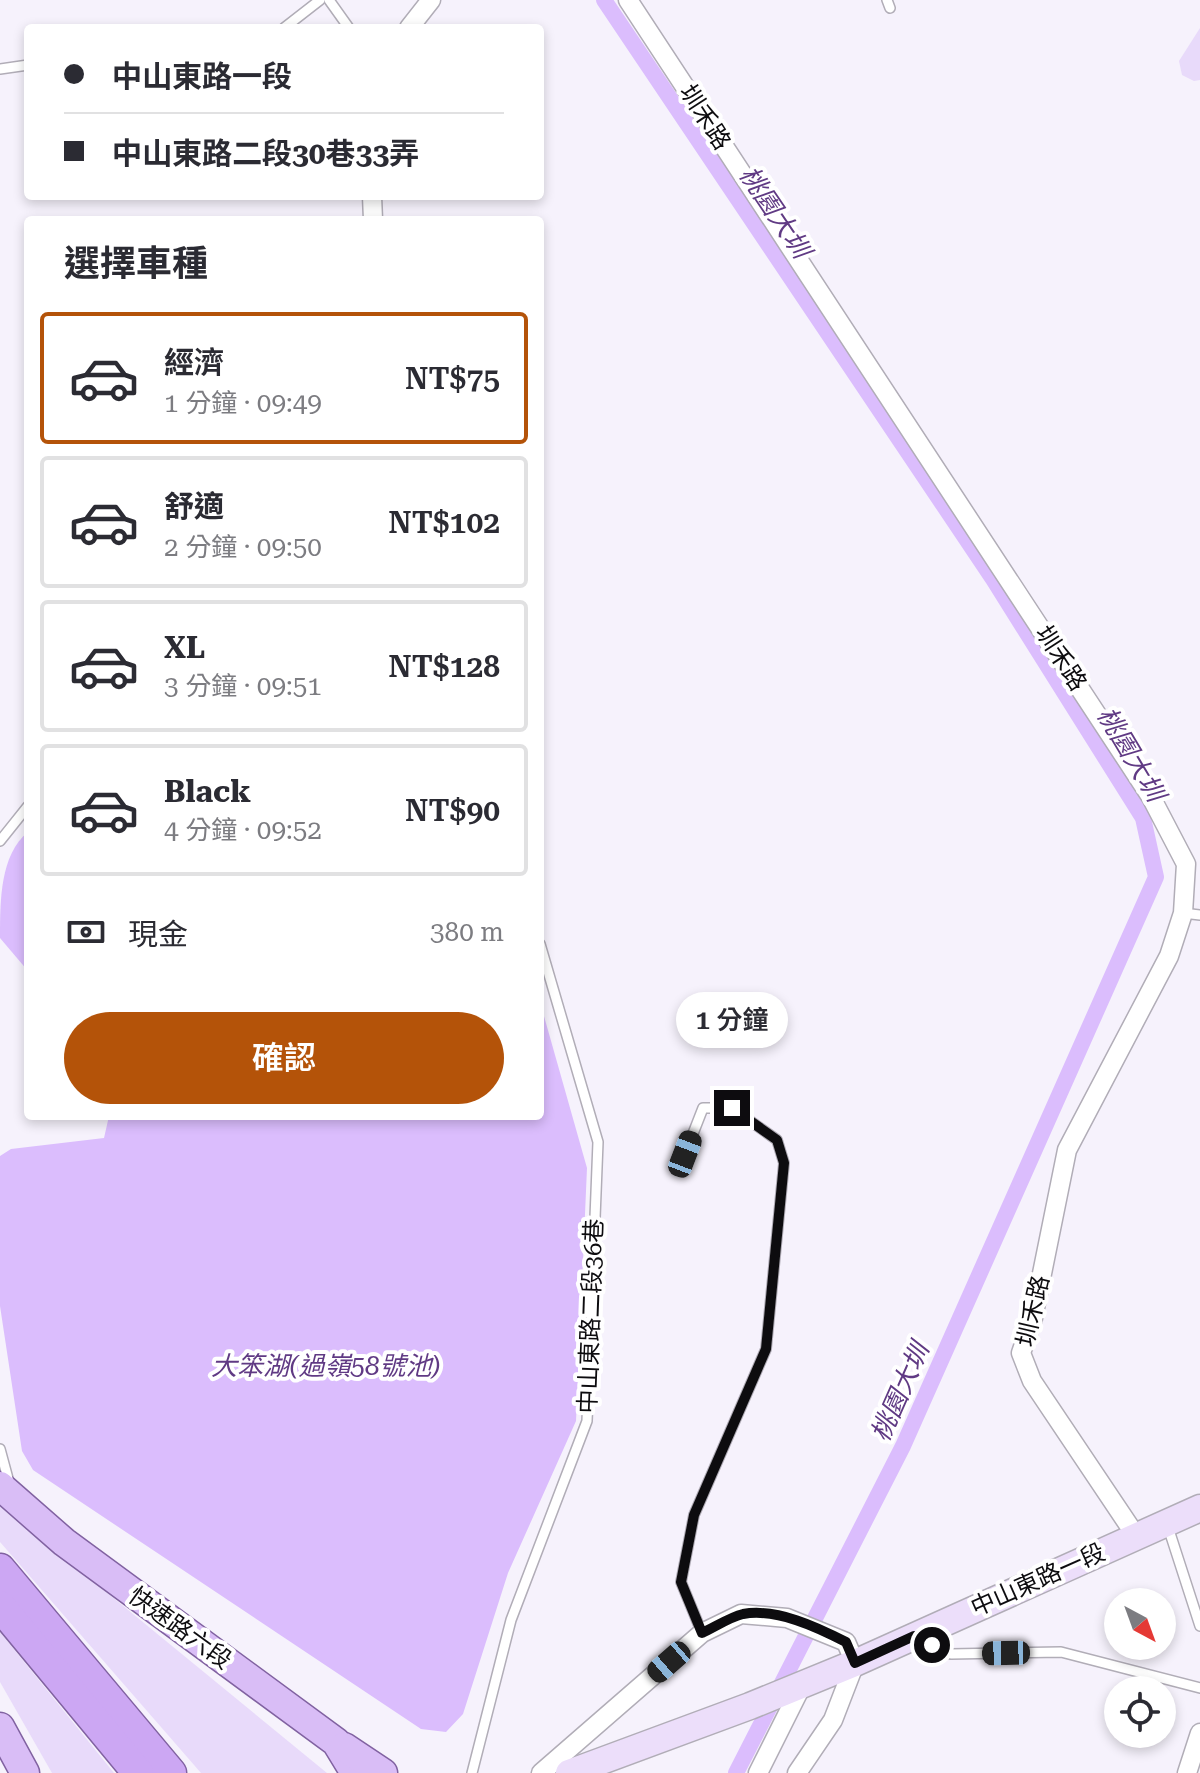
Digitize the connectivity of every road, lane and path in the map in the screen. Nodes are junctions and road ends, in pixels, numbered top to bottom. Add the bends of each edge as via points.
1 (320, 0) edge
2 (329, 0) edge
3 (431, 0) edge
4 (628, 0) edge
5 (644, 0) edge
6 (641, 21) junction
7 (289, 24) edge
8 (346, 24) edge
9 (412, 24) edge
10 (24, 66) edge
11 (0, 69) edge
12 (24, 811) edge
13 (0, 841) edge
14 (1192, 914) edge
15 (544, 958) edge
16 (685, 1154) dead end
17 (0, 1449) edge
18 (7, 1492) edge
19 (1200, 1508) edge
20 (1167, 1523) junction
21 (1136, 1536) junction
22 (0, 1569) edge
23 (0, 1606) edge
24 (1200, 1626) edge
25 (702, 1633) junction
26 (914, 1636) junction
27 (855, 1663) junction
28 (795, 1687) junction
29 (1200, 1688) edge
30 (0, 1727) edge
31 (1200, 1733) edge
32 (336, 1742) junction
33 (20, 1767) edge
34 (138, 1773) edge
35 (171, 1773) edge
36 (355, 1773) edge
37 (383, 1773) edge
38 (472, 1773) edge
39 (541, 1773) edge
40 (569, 1773) edge
41 (758, 1773) edge
42 (797, 1773) edge
43 (1187, 1773) edge

1 - 7 lane
2 - 8 lane
3 - 9 street
4 - 6 street, 圳禾路
5 - 6 lane
6 - 14 street, 圳禾路 via 1151,797 1186,864
10 - 11 lane
12 - 13 lane
14 - 21 street, 圳禾路 via 1067,1150 1021,1353 1032,1381
15 - 38 lane, 中山東路二段36巷 via 598,1142 587,1421 511,1620
16 - 25 lane via 703,1108 732,1108 777,1140 784,1163 766,1349 694,1515 681,1582
17 - 18 lane
18 - 32 main road, 快速路六段 via 64,1542
19 - 20 main road, 中山東路一段
20 - 21 main road, 中山東路一段
20 - 24 lane
21 - 26 main road, 中山東路一段
22 - 35 highway
23 - 34 highway
25 - 27 street via 741,1614 787,1618 846,1642
25 - 39 street
26 - 27 main road, 中山東路一段
26 - 29 lane via 951,1654 1061,1652
27 - 28 main road, 中山東路一段
27 - 42 street via 833,1720
28 - 40 main road, 中山東路一段
28 - 41 street
30 - 33 main road
31 - 43 street
32 - 36 main road, 快速路六段
32 - 37 main road

